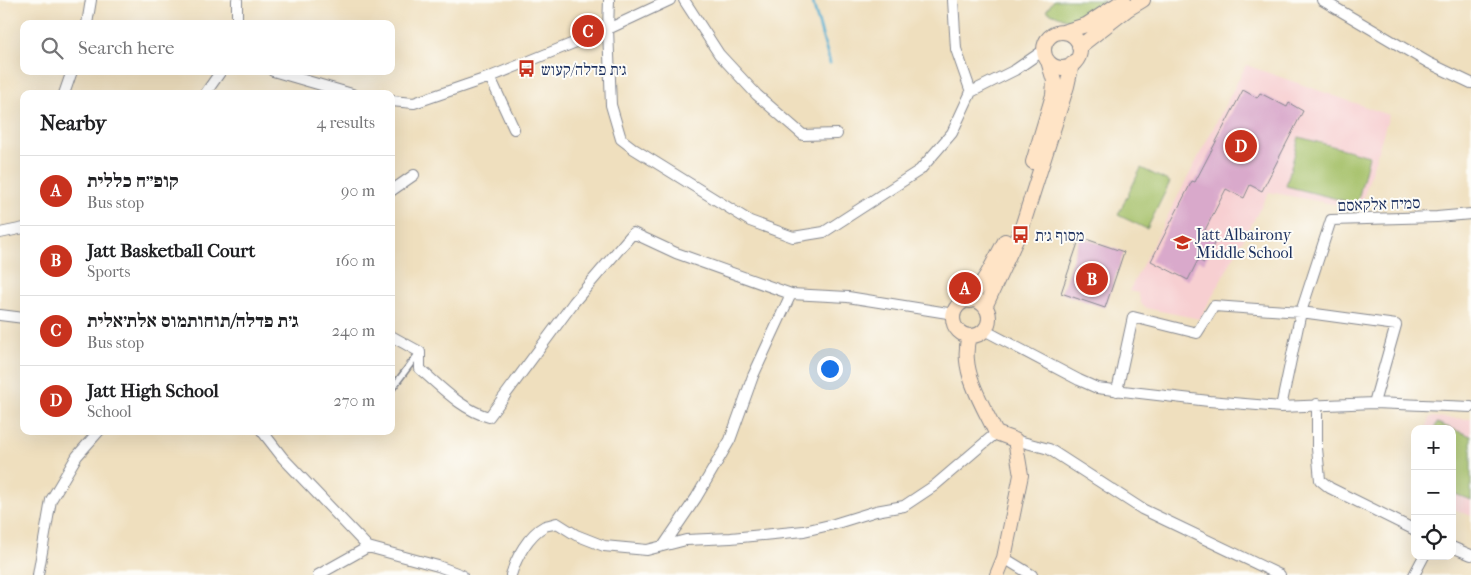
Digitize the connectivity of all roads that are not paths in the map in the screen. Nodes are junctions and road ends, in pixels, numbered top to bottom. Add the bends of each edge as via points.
1 (91, 0) edge
2 (236, 0) edge
3 (609, 0) edge
4 (670, 0) edge
5 (684, 0) edge
6 (953, 0) edge
7 (1124, 0) edge
8 (1143, 0) edge
9 (1322, 0) edge
10 (88, 20) edge
11 (237, 20) edge
12 (608, 29) junction
13 (1063, 32) junction
14 (1079, 47) junction
15 (1046, 56) junction
16 (1072, 64) junction
17 (71, 75) edge
18 (218, 75) edge
19 (287, 75) edge
20 (490, 77) junction
21 (1471, 83) edge
22 (65, 90) edge
23 (208, 90) edge
24 (338, 90) edge
25 (971, 92) junction
26 (395, 101) edge
27 (514, 129) dead end
28 (837, 134) dead end
29 (414, 175) dead end
30 (395, 188) edge
31 (1471, 214) edge
32 (20, 229) edge
33 (0, 233) edge
34 (791, 294) junction
35 (970, 300) junction
36 (985, 307) junction
37 (1301, 312) junction
38 (954, 314) junction
39 (0, 315) edge
40 (20, 318) edge
41 (984, 330) junction
42 (969, 336) junction
43 (395, 338) edge
44 (420, 352) junction
45 (395, 385) edge
46 (1117, 391) junction
47 (1374, 403) junction
48 (1317, 404) junction
49 (1281, 407) junction
50 (1471, 407) edge
51 (996, 433) junction
52 (95, 435) edge
53 (265, 435) edge
54 (1015, 440) junction
55 (1411, 528) edge
56 (664, 546) junction
57 (368, 548) junction
58 (1456, 549) edge
59 (1471, 555) edge
60 (1004, 558) junction
61 (1422, 560) edge
62 (38, 575) edge
63 (318, 575) edge
64 (462, 575) edge
65 (511, 575) edge
66 (996, 575) edge
67 (1032, 575) edge
68 (1280, 575) edge
69 (1414, 575) edge

1 - 10 street
2 - 11 street
3 - 12 street
4 - 12 street
5 - 28 street via 719,54 757,95 802,135
6 - 25 street via 956,49
7 - 13 street via 1086,25
8 - 14 street
9 - 21 street
12 - 20 street
12 - 25 street via 611,105 621,139 750,221 793,237 824,232 920,170 952,133
13 - 14 street via 1074,37
13 - 15 street via 1048,39
14 - 16 street via 1078,58
15 - 16 street via 1058,67
15 - 25 street
15 - 35 street via 1054,81 1053,95 1014,224
16 - 36 street via 1022,227
17 - 22 street
18 - 23 street
19 - 24 street
20 - 26 street via 414,103
20 - 27 street
29 - 30 street
31 - 37 street, סמיח אלקאסם via 1331,220
32 - 33 street
34 - 38 street via 848,297
34 - 44 street via 676,253 634,233 574,302 490,417 475,413 420,369
34 - 56 street via 753,376 730,440
35 - 36 street
35 - 38 street via 960,305
36 - 41 street via 989,316
37 - 46 street via 1214,306 1198,332 1133,317
37 - 47 street via 1396,325
37 - 49 street, סמיח אלקאסם
38 - 42 street via 959,331
39 - 40 street
41 - 42 street
41 - 46 street via 1079,380 1097,388
42 - 51 street via 965,348 967,368
43 - 44 street
44 - 45 lane
46 - 49 street
47 - 48 street
47 - 50 street
48 - 49 street
48 - 55 street via 1320,480
51 - 54 street
51 - 56 street via 934,486 904,506 804,531 686,540
52 - 62 street via 77,456 51,500
53 - 57 street
54 - 60 street via 1021,475
54 - 68 street via 1049,450 1142,509
56 - 65 street via 647,550 604,546 557,524 546,526 533,536 515,561
57 - 63 street
57 - 64 street
58 - 59 street
60 - 66 street
60 - 67 street
61 - 69 street

